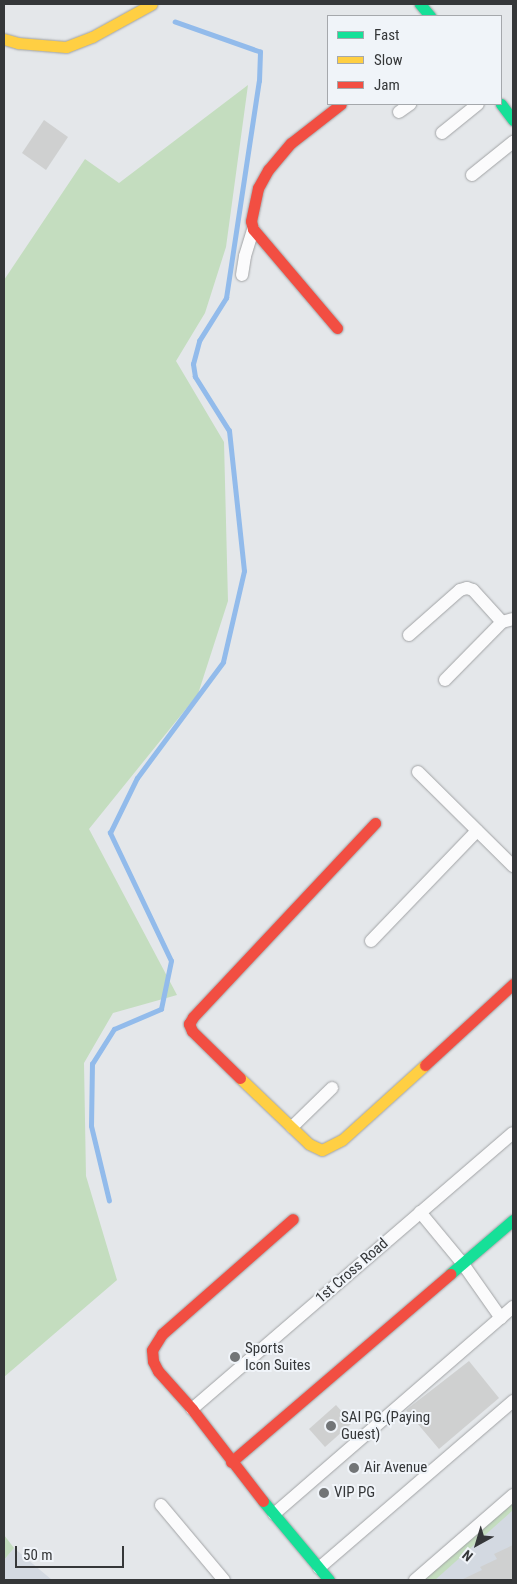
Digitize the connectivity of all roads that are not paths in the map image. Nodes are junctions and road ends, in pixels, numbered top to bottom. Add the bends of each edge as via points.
1 (152, 4) edge
2 (420, 4) edge
3 (429, 15) edge
4 (4, 38) edge
5 (340, 105) edge
6 (477, 105) edge
7 (501, 105) edge
8 (513, 120) edge
9 (442, 133) dead end
10 (513, 142) edge
11 (472, 175) dead end
12 (253, 229) junction
13 (242, 275) dead end
14 (337, 328) dead end
15 (508, 621) edge
16 (409, 635) dead end
17 (445, 680) dead end
18 (418, 772) dead end
19 (375, 823) dead end
20 (477, 831) junction
21 (513, 866) edge
22 (371, 941) dead end
23 (513, 984) edge
24 (332, 1088) dead end
25 (292, 1127) junction
26 (513, 1134) edge
27 (420, 1212) junction
28 (293, 1220) dead end
29 (513, 1220) edge
30 (463, 1264) junction
31 (513, 1307) edge
32 (501, 1318) junction
33 (513, 1401) edge
34 (192, 1410) junction
35 (231, 1462) junction
36 (513, 1495) edge
37 (161, 1505) dead end
38 (274, 1514) junction
39 (319, 1568) junction
40 (224, 1580) edge
41 (329, 1580) edge
42 (414, 1580) edge

1 - 4 street via 66,48 18,43
2 - 3 street
5 - 12 street via 292,142 268,170 252,205
6 - 9 street
7 - 8 street
10 - 11 street
12 - 13 street
12 - 14 street
15 - 16 street via 467,588 460,590
15 - 17 street
18 - 20 street
19 - 25 street via 189,1024 192,1031
20 - 21 street
20 - 22 street
23 - 25 street via 331,1147 322,1150 309,1144
24 - 25 street
26 - 27 street, 1st Cross Road
27 - 30 street
27 - 34 street, 1st Cross Road
28 - 34 street via 156,1341 152,1350 155,1366
29 - 30 street
30 - 32 street
30 - 35 street
31 - 32 street
32 - 38 street
33 - 39 street
34 - 35 street
35 - 38 street
36 - 42 street
37 - 40 street
38 - 39 street
39 - 41 street

